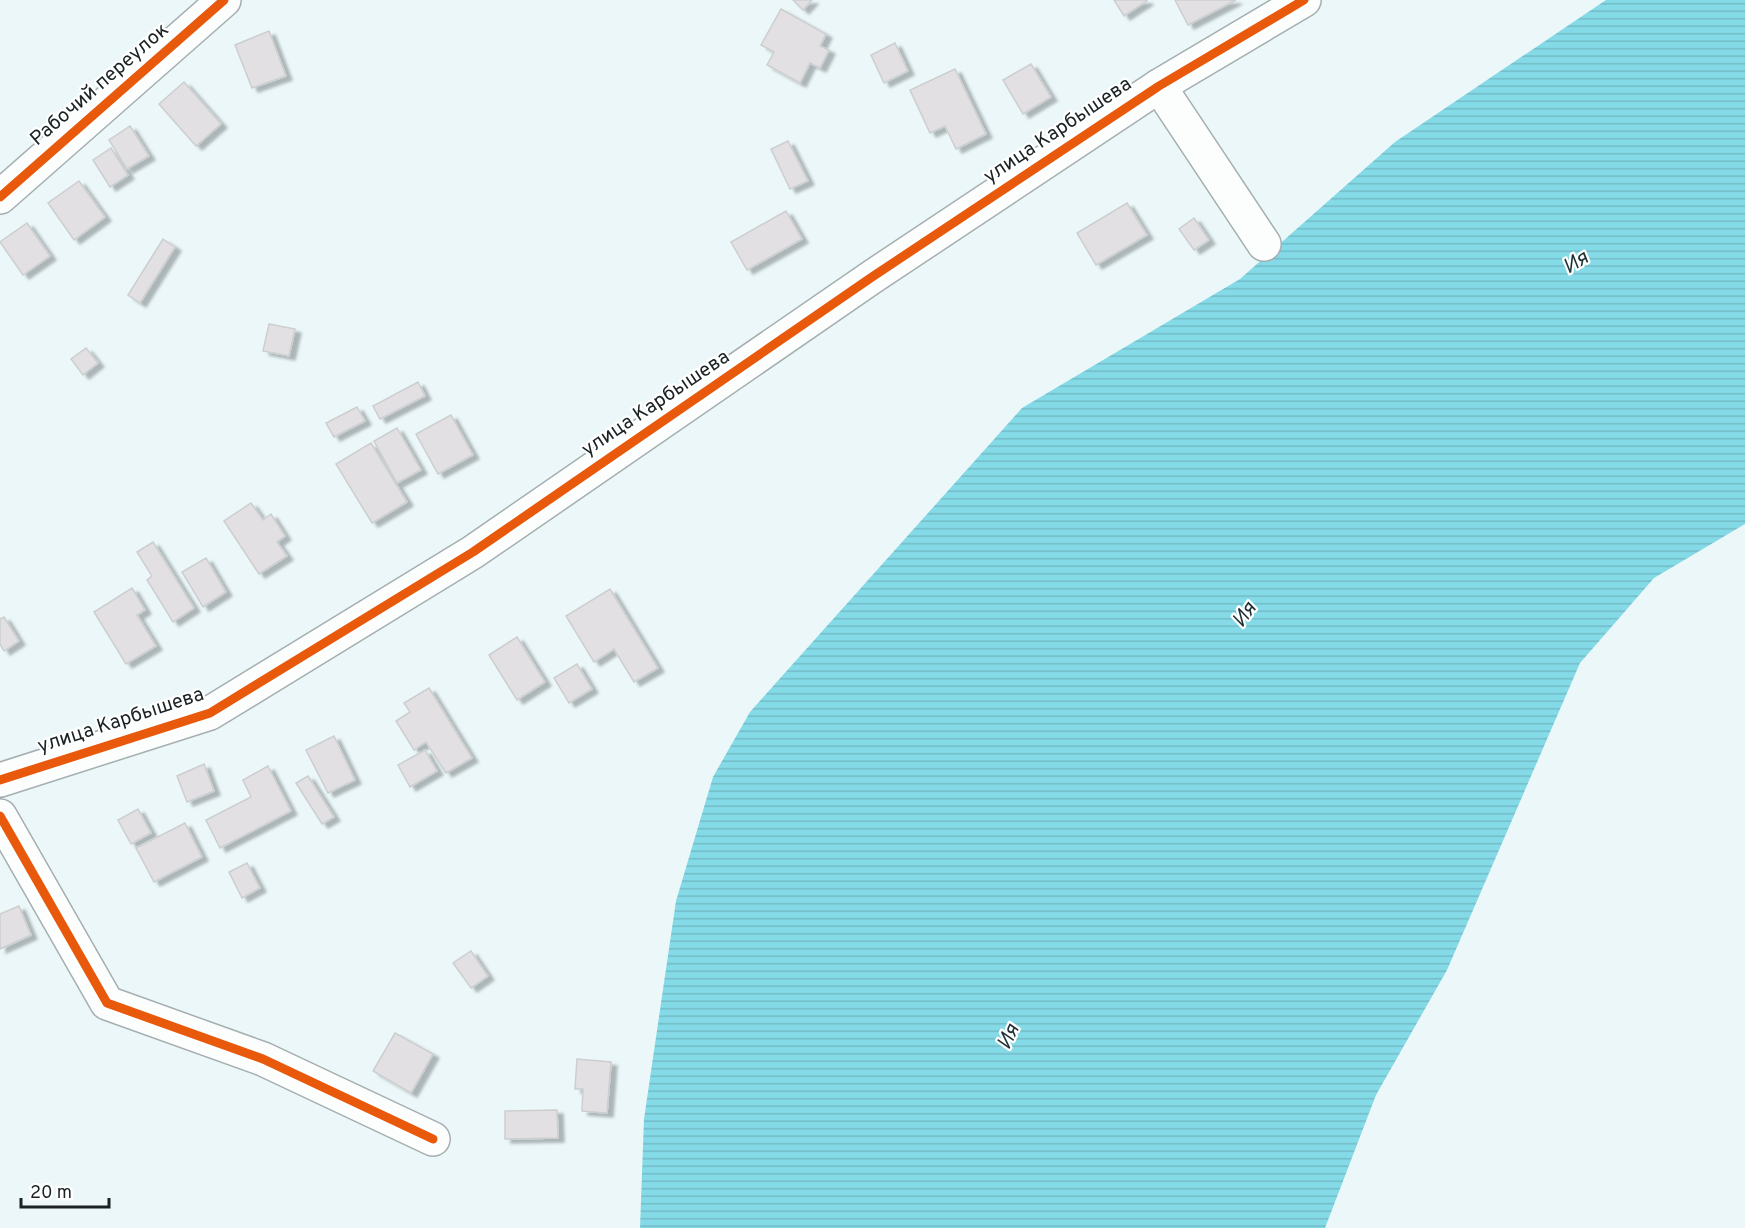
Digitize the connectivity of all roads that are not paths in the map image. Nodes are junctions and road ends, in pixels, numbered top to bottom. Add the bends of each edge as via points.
1 (224, 0) edge
2 (1304, 0) edge
3 (1159, 86) junction
4 (0, 197) edge
5 (1264, 244) dead end
6 (0, 780) edge
7 (0, 816) edge
8 (433, 1139) dead end

1 - 4 street, Рабочий переулок
2 - 3 street, улица Карбышева
3 - 5 street
3 - 6 street, улица Карбышева via 872,277 472,552 210,713
7 - 8 street via 107,1003 263,1059

